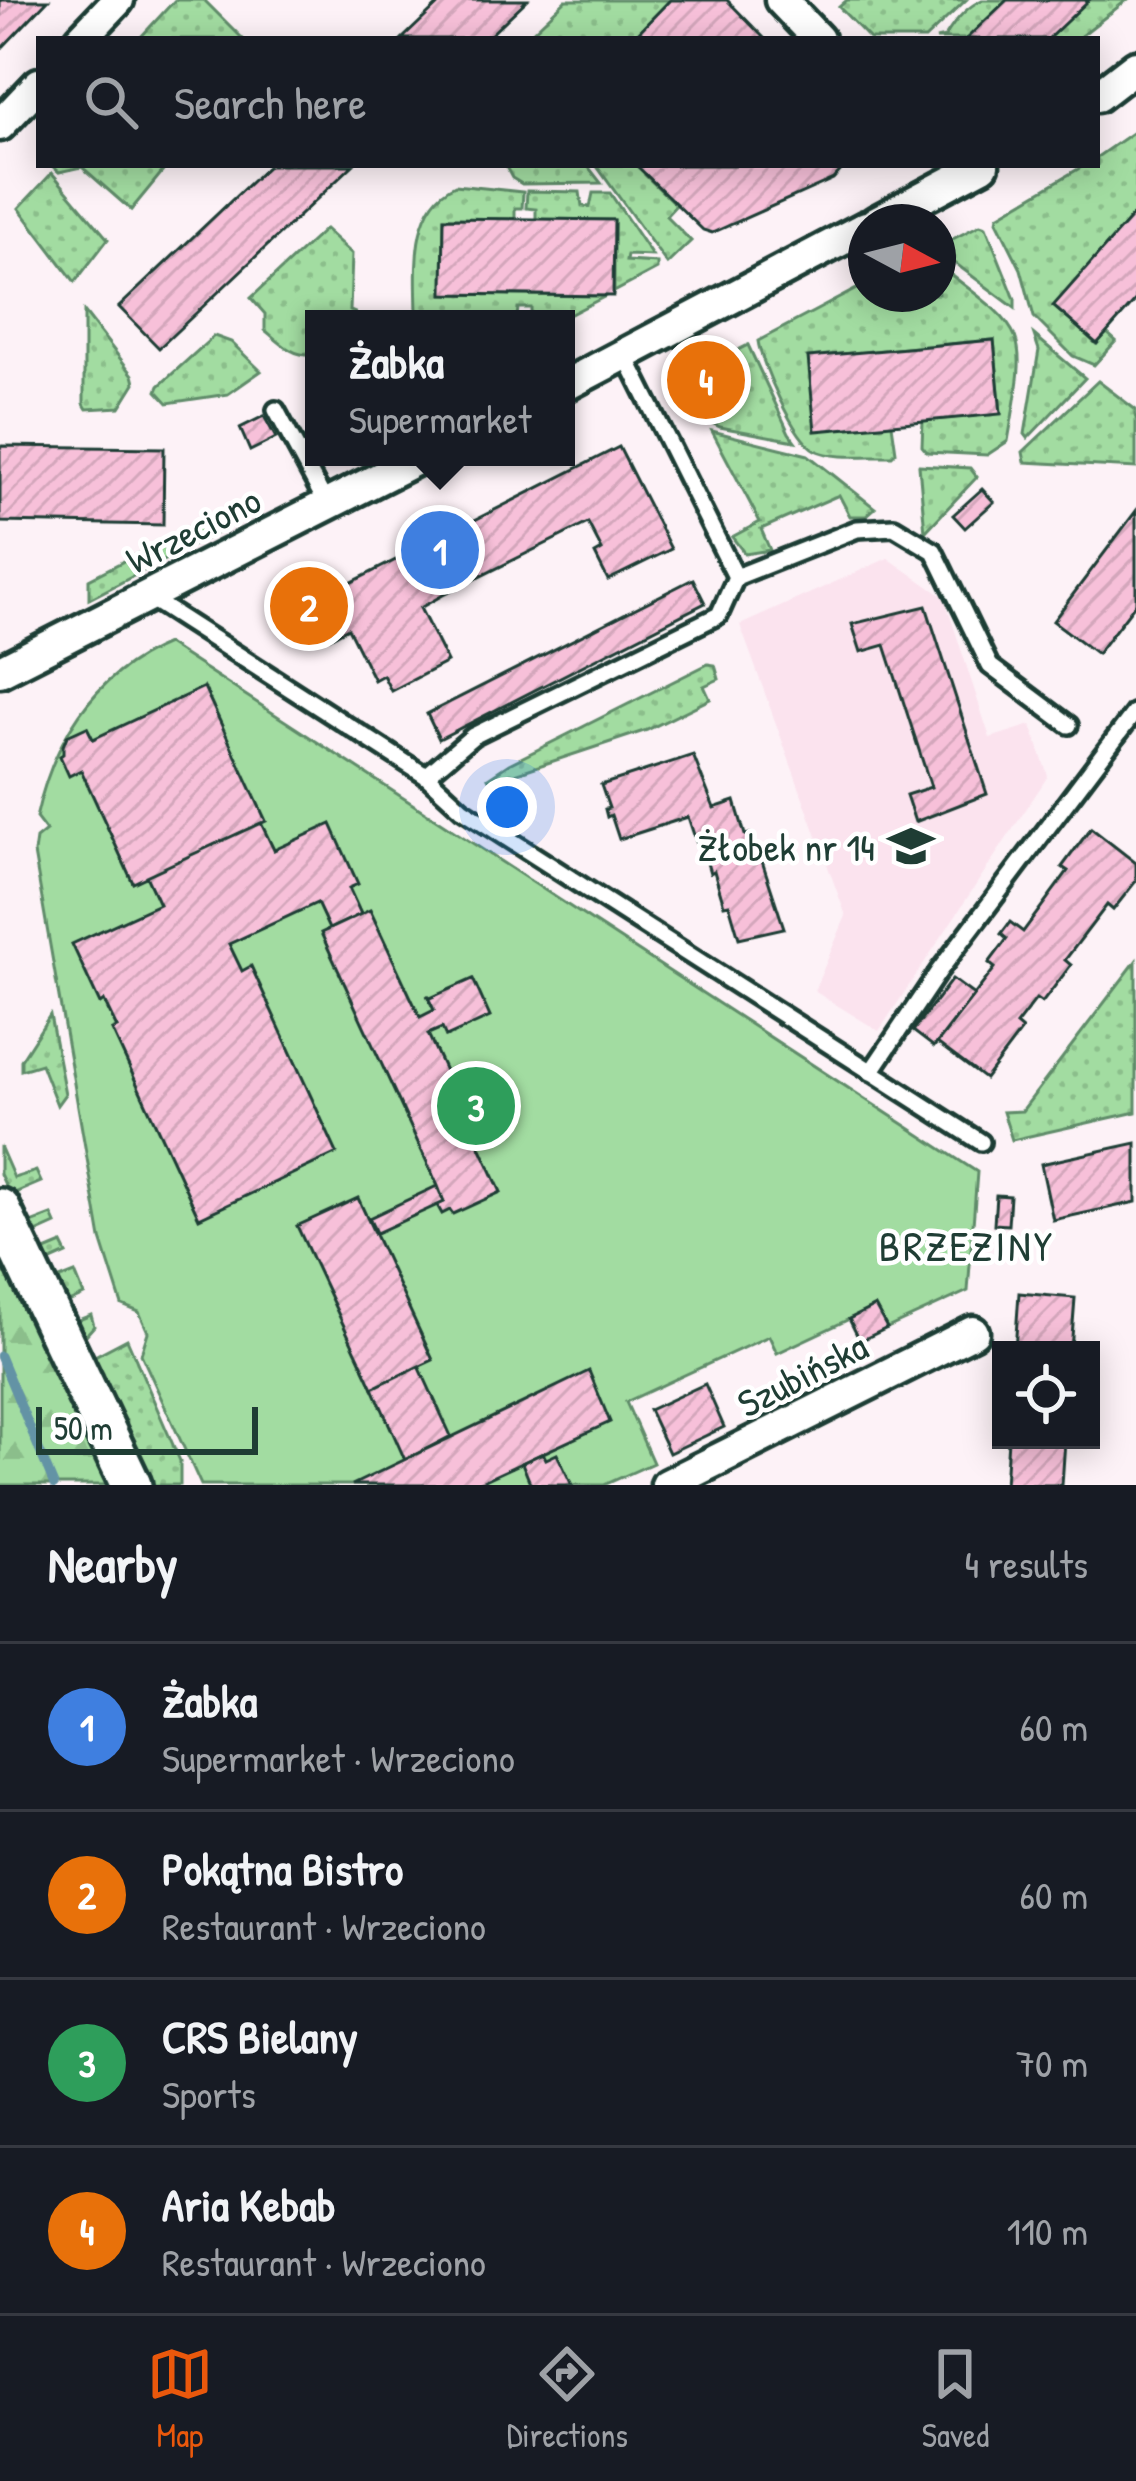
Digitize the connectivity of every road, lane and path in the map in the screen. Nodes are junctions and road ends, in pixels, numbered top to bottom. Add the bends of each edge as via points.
1 (118, 0) edge
2 (781, 0) edge
3 (84, 36) edge
4 (815, 36) edge
5 (1136, 66) edge
6 (36, 87) edge
7 (1100, 94) edge
8 (0, 125) edge
9 (970, 168) edge
10 (938, 175) edge
11 (900, 204) edge
12 (848, 237) edge
13 (625, 356) junction
14 (575, 381) edge
15 (276, 410) dead end
16 (305, 464) edge
17 (306, 466) edge
18 (403, 466) edge
19 (327, 505) junction
20 (736, 577) junction
21 (146, 596) junction
22 (0, 670) edge
23 (1134, 713) edge
24 (1069, 725) dead end
25 (426, 776) junction
26 (872, 1072) junction
27 (981, 1142) dead end
28 (0, 1208) edge
29 (973, 1332) dead end
30 (131, 1485) edge
31 (667, 1485) edge

1 - 3 street
2 - 4 street
5 - 7 street
6 - 8 street
9 - 10 street
10 - 11 street
12 - 13 street
13 - 14 street
13 - 20 lane
15 - 16 lane
17 - 19 lane
18 - 19 street, Wrzeciono
19 - 21 street, Wrzeciono
20 - 24 lane via 857,529 894,527 934,551 990,666
20 - 25 lane via 719,615 472,736
21 - 22 street, Wrzeciono
21 - 25 lane
23 - 26 lane
25 - 26 lane via 462,809
26 - 27 lane
28 - 30 street
29 - 31 street, Szubińska

